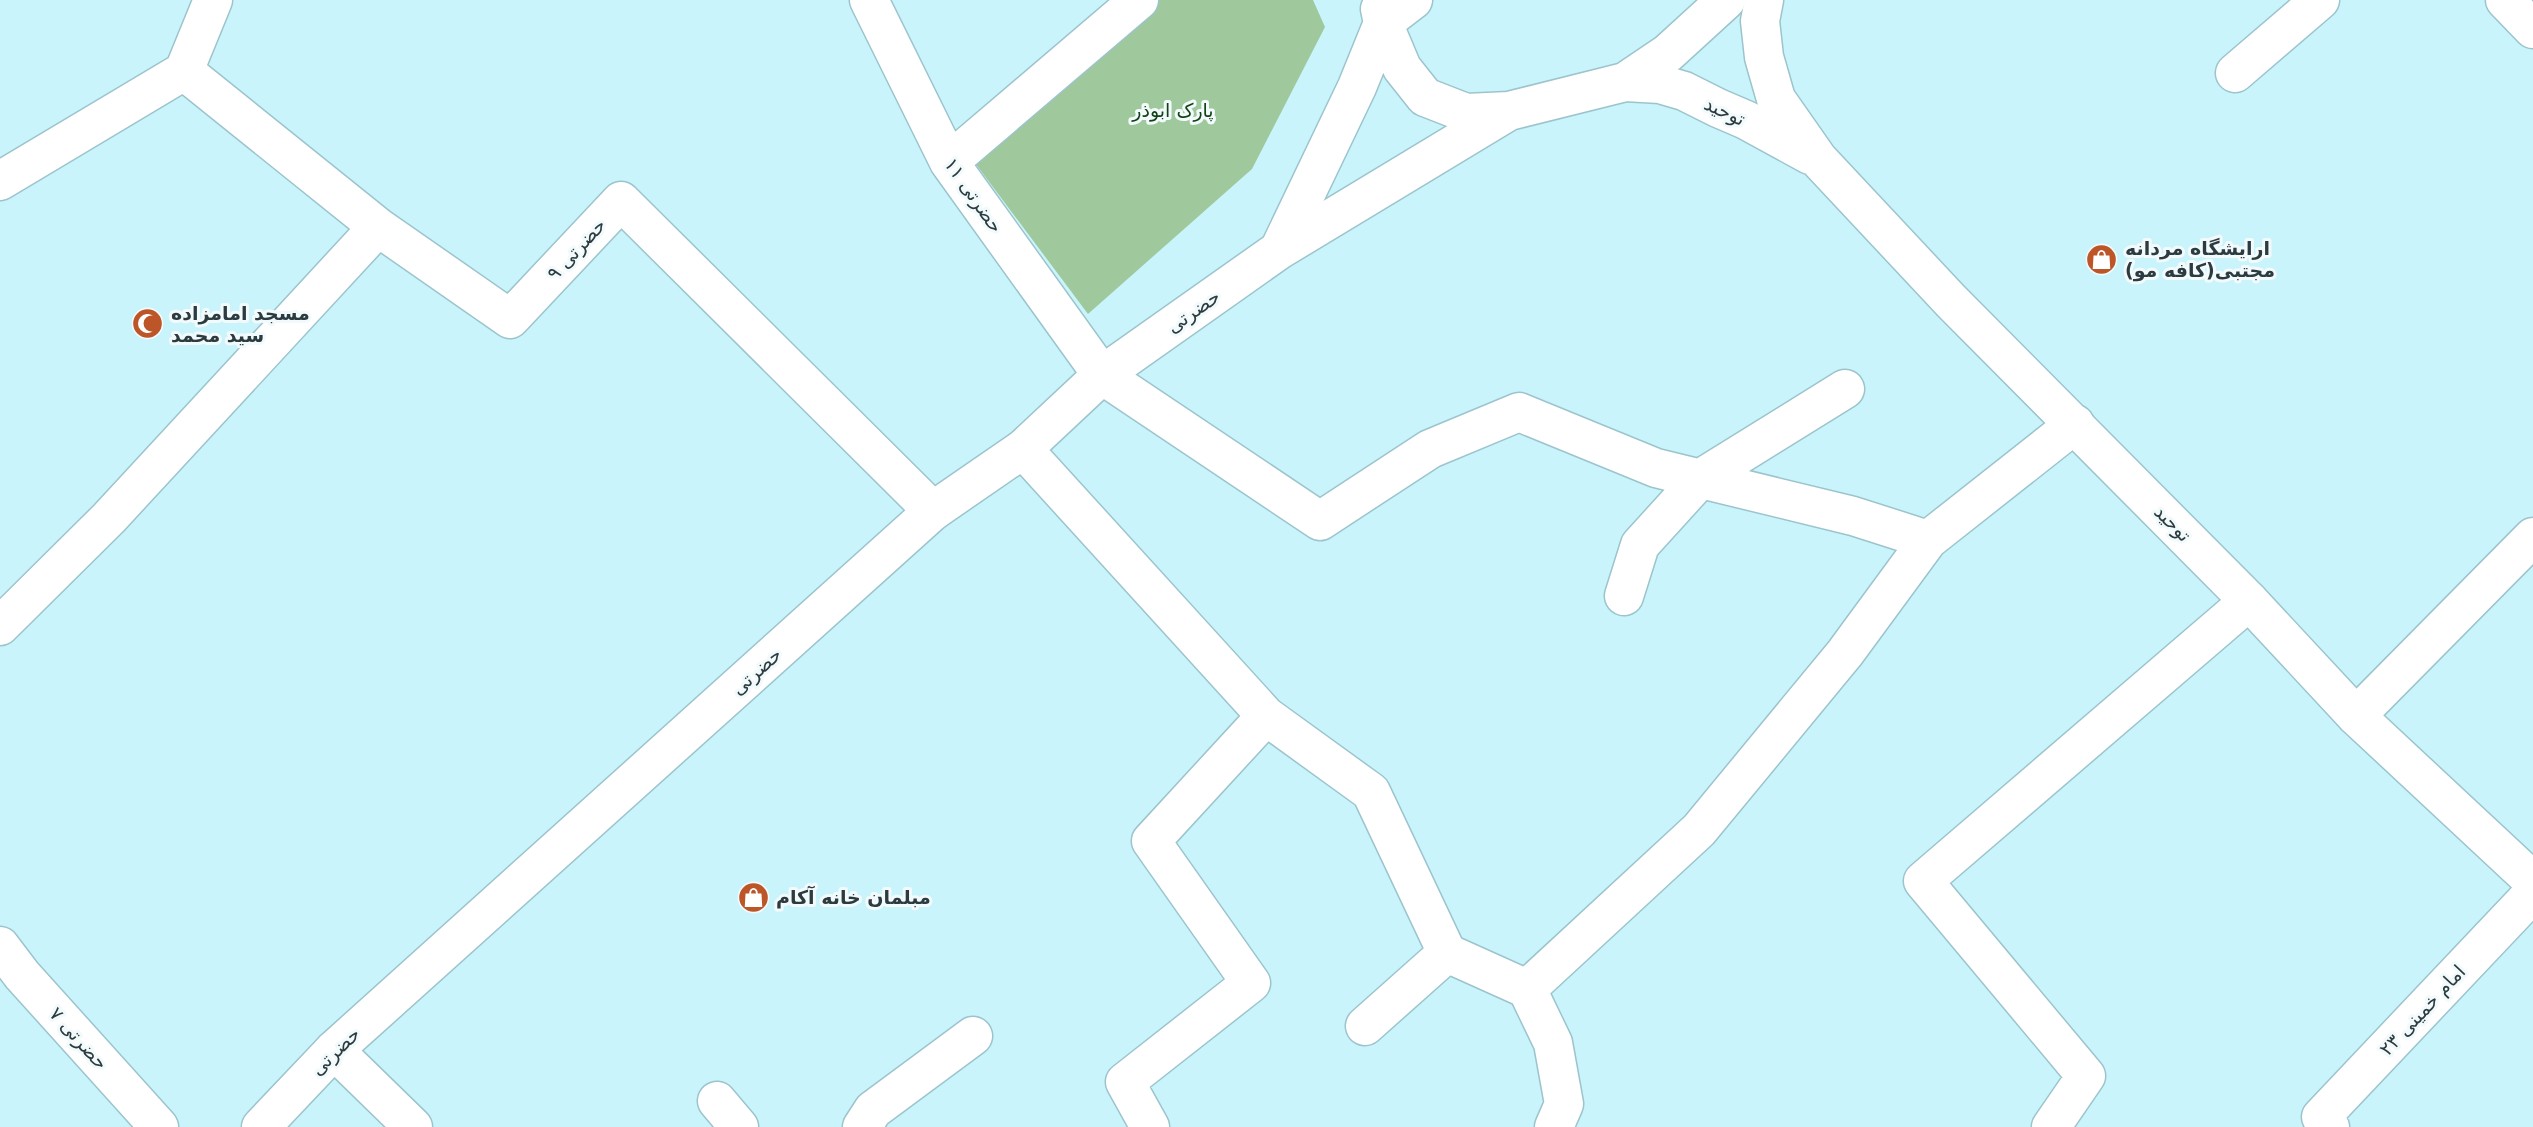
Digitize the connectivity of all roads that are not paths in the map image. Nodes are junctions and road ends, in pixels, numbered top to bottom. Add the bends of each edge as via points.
1 (213, 0) edge
2 (869, 0) edge
3 (1139, 0) edge
4 (1413, 0) edge
5 (1727, 0) edge
6 (1764, 0) edge
7 (2320, 0) edge
8 (2505, 0) edge
9 (1381, 12) edge
10 (2533, 29) edge
11 (184, 71) junction
12 (2235, 73) dead end
13 (1625, 82) junction
14 (1510, 111) junction
15 (1818, 159) junction
16 (949, 162) junction
17 (0, 181) edge
18 (378, 227) junction
19 (1279, 250) junction
20 (1102, 375) junction
21 (1845, 389) dead end
22 (2075, 424) junction
23 (1023, 449) junction
24 (1700, 479) junction
25 (933, 511) junction
26 (2533, 537) edge
27 (1928, 540) junction
28 (1624, 596) dead end
29 (2249, 601) junction
30 (0, 626) edge
31 (1266, 716) junction
32 (2356, 716) junction
33 (2533, 881) edge
34 (2533, 893) edge
35 (0, 946) edge
36 (1447, 953) junction
37 (1527, 989) junction
38 (1365, 1026) dead end
39 (973, 1035) dead end
40 (334, 1050) junction
41 (874, 1121) edge
42 (159, 1127) edge
43 (261, 1127) edge
44 (413, 1127) edge
45 (1150, 1127) edge
46 (1553, 1127) edge
47 (2051, 1127) edge
48 (2330, 1127) edge

1 - 11 street
2 - 16 street, حضرتی ۱۱
3 - 16 street
4 - 9 street
5 - 13 street, حضرتی via 1668,53
6 - 15 street, توحید via 1760,21 1764,57 1776,99
7 - 12 street
8 - 10 street
9 - 14 street via 1402,68 1425,97 1466,113
9 - 19 street, حضرتی via 1357,87
11 - 17 street
11 - 18 street, حضرتی ۹
13 - 14 street, حضرتی
13 - 15 street, توحید via 1684,91
14 - 19 street, حضرتی
15 - 22 street, توحید
16 - 20 street, حضرتی ۱۱
18 - 25 street, حضرتی ۹ via 510,320 621,201
18 - 30 street via 109,518
19 - 20 street, حضرتی
20 - 23 street, حضرتی
20 - 24 street via 1320,521 1430,449 1519,412 1656,468
21 - 24 street
22 - 27 street
22 - 29 street, توحید
23 - 25 street, حضرتی
23 - 31 street
24 - 27 street via 1853,516
24 - 28 street via 1640,545
25 - 40 street, حضرتی
26 - 32 street
27 - 37 street via 1845,653 1699,830
29 - 32 street, توحید
29 - 47 street via 1923,881 2086,1076
31 - 36 street via 1371,792
31 - 45 street via 1151,841 1251,983 1125,1082
32 - 33 street, توحید
34 - 48 street, امام خمینی ۲۳ via 2321,1117
35 - 42 street, حضرتی ۷
36 - 37 street
36 - 38 street
37 - 46 street via 1553,1042 1564,1104
39 - 41 street
40 - 43 street, حضرتی
40 - 44 street

